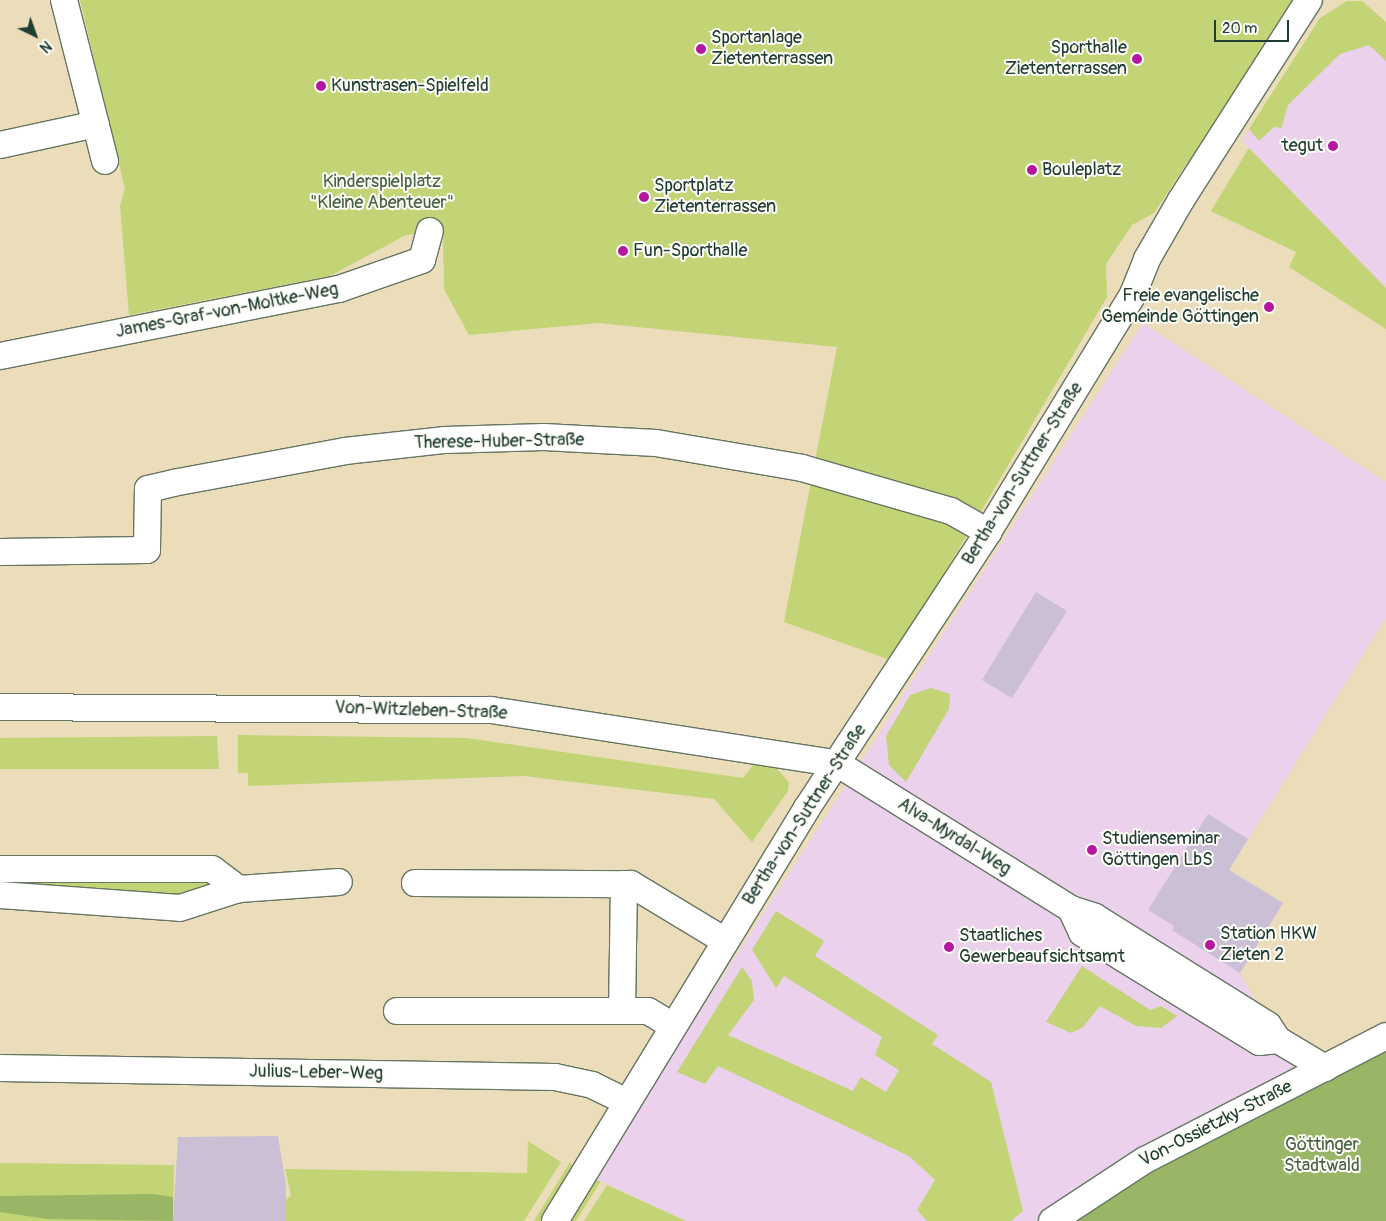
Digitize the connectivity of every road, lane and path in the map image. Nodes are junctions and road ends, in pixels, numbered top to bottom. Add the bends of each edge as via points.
1 (64, 0) edge
2 (1309, 0) edge
3 (96, 124) junction
4 (0, 145) edge
5 (105, 161) dead end
6 (430, 231) dead end
7 (0, 356) edge
8 (988, 532) junction
9 (0, 552) edge
10 (0, 708) edge
11 (838, 764) junction
12 (0, 869) edge
13 (339, 882) dead end
14 (415, 883) dead end
15 (624, 884) junction
16 (239, 889) junction
17 (0, 895) edge
18 (725, 941) junction
19 (398, 1011) dead end
20 (622, 1011) junction
21 (673, 1026) junction
22 (1386, 1036) edge
23 (0, 1068) edge
24 (1325, 1068) junction
25 (627, 1102) junction
26 (555, 1221) edge
27 (1052, 1221) edge

1 - 3 street
2 - 8 street, Bertha-von-Suttner-Straße via 1181,200 1147,259 1133,294
3 - 4 street
3 - 5 street
6 - 7 street, James-Graf-von-Moltke-Weg via 422,260 339,289
8 - 9 street, Therese-Huber-Straße via 951,510 802,468 656,443 544,437 445,440 345,452 165,485 148,489 147,550
8 - 11 street, Bertha-von-Suttner-Straße
10 - 11 street, Von-Witzleben-Straße via 491,710
11 - 18 street, Bertha-von-Suttner-Straße
11 - 24 street, Alva-Myrdal-Weg via 1071,909 1082,933 1259,1042 1278,1040
12 - 16 street via 212,869
13 - 16 street
14 - 15 street
15 - 18 street via 631,884
15 - 20 street
16 - 17 street via 180,908
18 - 21 street, Bertha-von-Suttner-Straße
19 - 20 street
20 - 21 street via 648,1011
21 - 25 street, Bertha-von-Suttner-Straße
22 - 24 street, Von-Ossietzky-Straße
23 - 25 street, Julius-Leber-Weg via 556,1077 592,1085
24 - 27 street, Von-Ossietzky-Straße via 1145,1160
25 - 26 street, Bertha-von-Suttner-Straße

